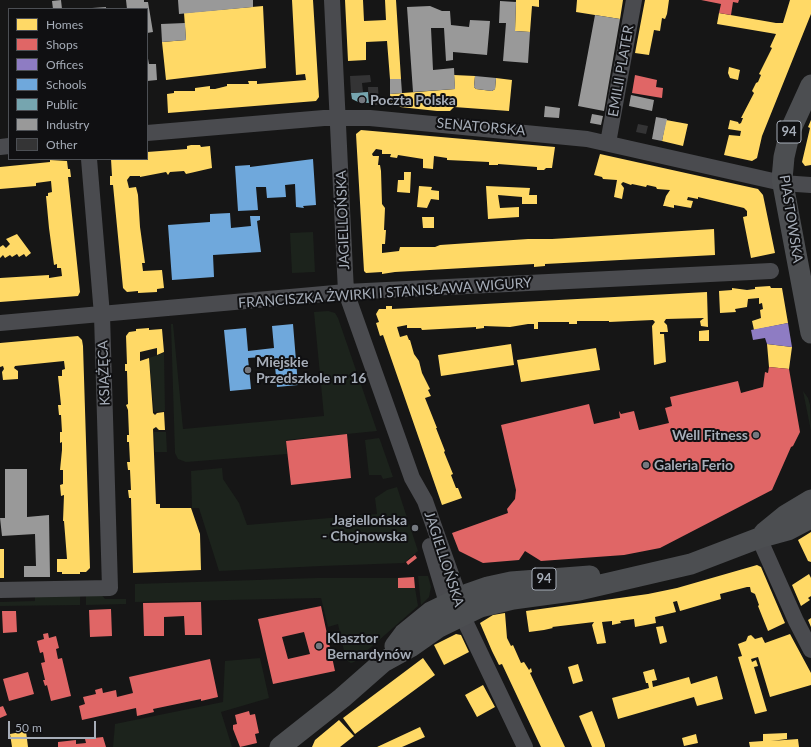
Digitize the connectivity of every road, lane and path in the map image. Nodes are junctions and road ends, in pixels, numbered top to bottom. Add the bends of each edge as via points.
1 (332, 0) edge
2 (634, 0) edge
3 (811, 85) edge
4 (339, 117) junction
5 (148, 134) edge
6 (608, 143) junction
7 (89, 160) edge
8 (782, 184) junction
9 (811, 185) edge
10 (770, 271) dead end
11 (346, 292) junction
12 (102, 315) junction
13 (0, 323) edge
14 (811, 334) edge
15 (811, 500) edge
16 (811, 518) edge
17 (759, 538) junction
18 (0, 590) edge
19 (456, 605) junction
20 (811, 650) edge
21 (288, 745) edge
22 (525, 747) edge

1 - 4 street, JAGIELLOŃSKA
2 - 6 street, EMILII PLATER
3 - 8 main road, PIASTOWSKA / 94 via 790,131 784,157
4 - 5 street, SENATORSKA
4 - 6 street, SENATORSKA via 544,133
4 - 11 street, JAGIELLOŃSKA
6 - 8 street, SENATORSKA
7 - 12 street, KSIĄŻĘCA
8 - 9 street, SENATORSKA
8 - 14 main road, PIASTOWSKA / 94
10 - 11 street, FRANCISZKA ŻWIRKI I STANISŁAWA WIGURY
11 - 12 street, FRANCISZKA ŻWIRKI I STANISŁAWA WIGURY
11 - 19 street, JAGIELLOŃSKA via 412,478 416,504
12 - 13 street, FRANCISZKA ŻWIRKI I STANISŁAWA WIGURY
12 - 18 street, KSIĄŻĘCA via 110,588
15 - 17 main road, 94 via 781,518
16 - 17 main road, 94 via 788,530
17 - 19 main road, 94 via 698,562 579,590
17 - 20 street
19 - 21 main road, 94 via 429,633 383,662
19 - 22 street, JAGIELLOŃSKA

